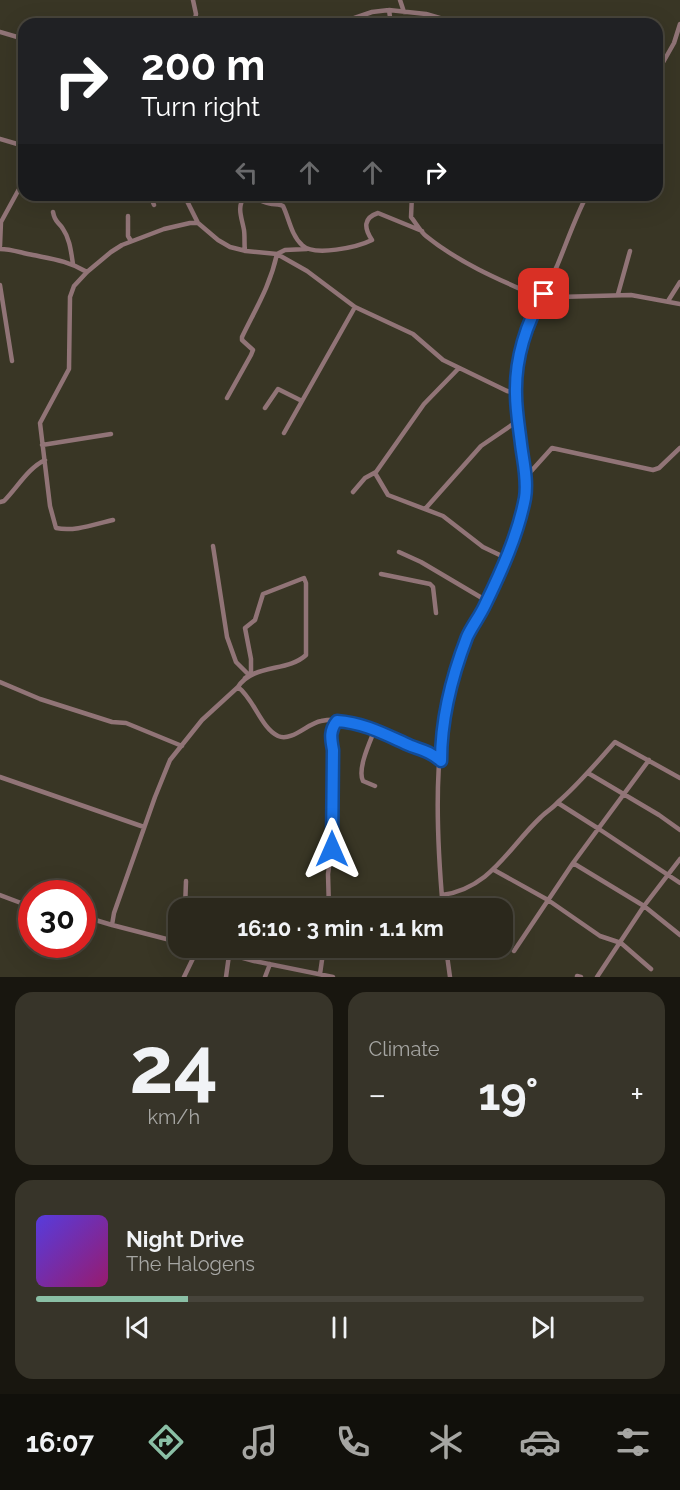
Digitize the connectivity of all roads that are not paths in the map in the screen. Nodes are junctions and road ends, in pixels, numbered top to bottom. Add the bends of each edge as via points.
1 (193, 0) edge
2 (400, 0) edge
3 (389, 9) junction
4 (404, 12) junction
5 (195, 18) edge
6 (360, 18) edge
7 (390, 18) edge
8 (440, 18) edge
9 (680, 24) edge
10 (0, 33) edge
11 (18, 38) edge
12 (674, 43) junction
13 (680, 46) edge
14 (663, 63) edge
15 (0, 139) edge
16 (18, 144) edge
17 (18, 191) edge
18 (152, 201) edge
19 (187, 201) edge
20 (242, 201) edge
21 (263, 201) edge
22 (412, 201) edge
23 (584, 201) edge
24 (154, 206) dead end
25 (52, 212) dead end
26 (128, 216) dead end
27 (194, 216) junction
28 (411, 217) junction
29 (190, 223) junction
30 (198, 223) junction
31 (407, 225) junction
32 (422, 231) junction
33 (131, 241) junction
34 (0, 248) edge
35 (308, 249) junction
36 (244, 251) junction
37 (630, 251) dead end
38 (277, 254) junction
39 (73, 264) junction
40 (87, 272) junction
41 (680, 282) edge
42 (0, 285) edge
43 (618, 294) junction
44 (543, 296) junction
45 (669, 301) junction
46 (680, 304) edge
47 (355, 307) junction
48 (12, 361) dead end
49 (459, 368) junction
50 (516, 393) junction
51 (227, 398) dead end
52 (302, 401) junction
53 (265, 408) dead end
54 (519, 420) junction
55 (284, 433) dead end
56 (111, 434) dead end
57 (42, 445) junction
58 (680, 448) edge
59 (45, 460) junction
60 (375, 473) junction
61 (525, 478) junction
62 (353, 492) dead end
63 (0, 502) edge
64 (425, 509) junction
65 (113, 520) dead end
66 (213, 546) dead end
67 (399, 552) dead end
68 (506, 558) junction
69 (381, 573) dead end
70 (487, 601) junction
71 (436, 613) dead end
72 (247, 677) junction
73 (0, 682) edge
74 (238, 687) junction
75 (337, 721) junction
76 (375, 729) junction
77 (182, 746) junction
78 (649, 760) junction
79 (441, 761) junction
80 (588, 773) junction
81 (0, 777) edge
82 (680, 777) edge
83 (375, 786) dead end
84 (623, 795) junction
85 (558, 803) junction
86 (144, 827) junction
87 (599, 828) junction
88 (680, 830) edge
89 (680, 859) edge
90 (573, 863) junction
91 (494, 870) junction
92 (667, 876) junction
93 (186, 881) dead end
94 (680, 883) edge
95 (0, 895) edge
96 (442, 895) junction
97 (185, 898) edge
98 (329, 898) edge
99 (442, 898) edge
100 (548, 900) junction
101 (18, 902) edge
102 (644, 906) junction
103 (96, 920) edge
104 (112, 925) junction
105 (680, 935) edge
106 (168, 939) edge
107 (621, 943) junction
108 (514, 951) dead end
109 (193, 958) edge
110 (229, 958) edge
111 (243, 958) edge
112 (321, 958) edge
113 (447, 958) edge
114 (270, 964) junction
115 (651, 969) dead end
116 (316, 974) edge
117 (184, 977) edge
118 (226, 977) edge
119 (266, 977) edge
120 (333, 977) edge
121 (450, 977) edge
122 (597, 977) edge

1 - 5 street
2 - 4 street
3 - 4 street
3 - 6 street
3 - 7 street
4 - 8 street
9 - 12 street
10 - 11 street
12 - 13 street
12 - 14 street
15 - 16 street
17 - 34 street via 1,222
18 - 24 street
19 - 27 street
20 - 36 street
21 - 35 street via 283,206 299,241
22 - 28 street
23 - 44 street
25 - 39 street via 70,246
26 - 33 street
27 - 29 street
27 - 30 street
28 - 31 street
28 - 32 street
29 - 30 street
29 - 33 street
30 - 36 street via 218,240
31 - 32 street
31 - 35 street via 378,213 366,222 372,240 337,249
32 - 44 street via 471,264
33 - 40 street
34 - 39 street
35 - 38 street
36 - 38 street
37 - 43 street
38 - 47 street
38 - 51 street via 273,273 242,337 253,350
39 - 40 street
40 - 57 street via 70,297 69,369 40,419
41 - 45 street
42 - 48 street
43 - 44 street
43 - 45 street
44 - 50 street via 522,344
45 - 46 street
47 - 49 street via 413,334
47 - 52 street
49 - 50 street
49 - 60 street via 424,404
50 - 54 street
52 - 53 street via 278,389
52 - 55 street
54 - 61 street
54 - 64 street via 481,446
56 - 57 street
57 - 59 street
58 - 61 street via 653,470 552,448
59 - 63 street via 31,468
59 - 65 street via 56,528 65,530
60 - 62 street
60 - 64 street via 388,495
61 - 68 street via 523,508
64 - 68 street via 451,521 483,547
66 - 72 street via 227,637 236,662
67 - 70 street
68 - 70 street
69 - 71 street via 430,584
70 - 79 street via 466,640 447,698
72 - 72 street via 306,656 304,578 263,594 255,620 245,628 251,659 251,674
72 - 74 street
73 - 77 street via 40,699 126,723
74 - 75 street via 278,736 294,734 318,721
74 - 77 street via 202,720
75 - 76 street
75 - 98 street via 331,736 333,838
76 - 79 street via 430,752
76 - 83 street via 361,775 363,781
77 - 86 street via 166,768
78 - 80 street via 615,742
78 - 82 street
78 - 84 street
79 - 96 street via 436,785
80 - 84 street
80 - 85 street
81 - 86 street
84 - 87 street
84 - 88 street
85 - 87 street
85 - 91 street
86 - 104 street
87 - 90 street
87 - 92 street
89 - 92 street
90 - 100 street
90 - 102 street
91 - 96 street via 463,891
91 - 100 street
92 - 94 street
92 - 102 street
93 - 97 street
95 - 101 street
96 - 99 street
100 - 107 street via 600,936
100 - 108 street
102 - 105 street
102 - 107 street
103 - 104 street
104 - 106 street
107 - 115 street
107 - 122 street
109 - 117 street
110 - 118 street
111 - 114 street
112 - 116 street
113 - 121 street
114 - 116 street
114 - 119 street
116 - 120 street

